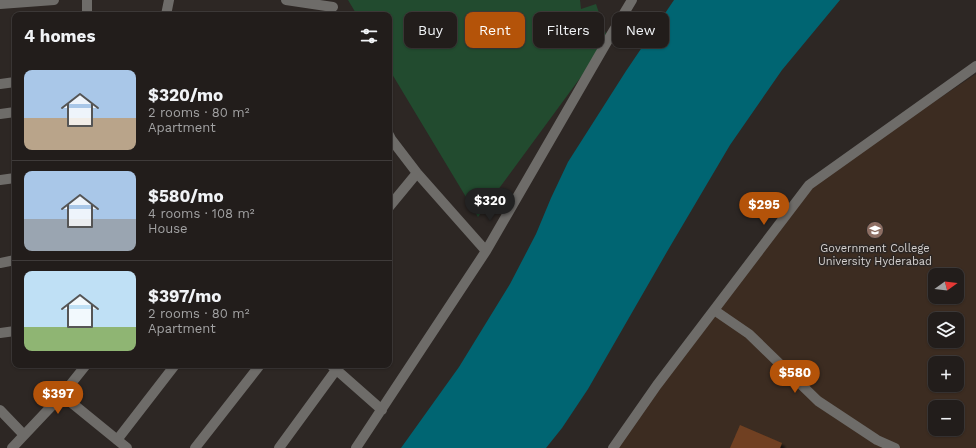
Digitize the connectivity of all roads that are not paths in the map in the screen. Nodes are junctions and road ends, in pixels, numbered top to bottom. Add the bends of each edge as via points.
1 (54, 0) edge
2 (87, 0) edge
3 (169, 0) edge
4 (286, 0) edge
5 (632, 0) edge
6 (0, 4) edge
7 (335, 7) edge
8 (87, 12) edge
9 (167, 12) edge
10 (976, 66) edge
11 (12, 82) edge
12 (0, 84) edge
13 (12, 112) edge
14 (0, 114) edge
15 (392, 141) edge
16 (417, 174) junction
17 (12, 178) edge
18 (0, 180) edge
19 (392, 203) edge
20 (486, 251) junction
21 (12, 261) edge
22 (0, 263) edge
23 (714, 310) junction
24 (12, 331) edge
25 (0, 333) edge
26 (84, 368) edge
27 (173, 368) edge
28 (258, 368) edge
29 (333, 368) edge
30 (335, 368) edge
31 (62, 395) junction
32 (0, 410) edge
33 (382, 410) junction
34 (24, 435) junction
35 (117, 440) junction
36 (615, 447) edge
37 (12, 448) edge
38 (127, 448) edge
39 (195, 448) edge
40 (280, 448) edge
41 (356, 448) edge
42 (895, 448) edge

1 - 6 street
2 - 8 street
3 - 9 street
4 - 7 street
5 - 20 street
10 - 23 street via 809,186
11 - 12 street
13 - 14 street
15 - 16 street
16 - 19 street
16 - 20 street
17 - 18 street
20 - 33 street
21 - 22 street
23 - 36 street via 657,385
23 - 42 street via 749,334 818,401 877,440
24 - 25 street
26 - 31 street
27 - 35 street
28 - 39 street
29 - 40 street
30 - 33 street
31 - 34 street
31 - 35 street
32 - 34 street
33 - 41 street
34 - 37 street
35 - 38 street

